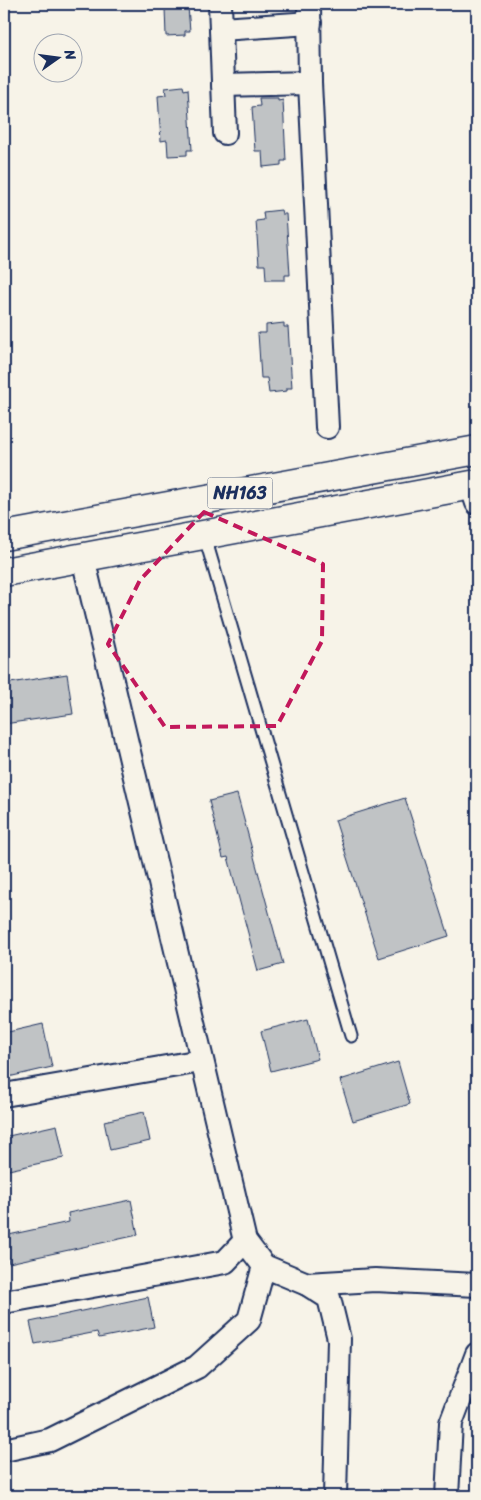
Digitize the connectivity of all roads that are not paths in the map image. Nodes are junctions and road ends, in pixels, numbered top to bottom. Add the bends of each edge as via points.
1 (220, 4) edge
2 (309, 14) edge
3 (221, 29) junction
4 (310, 83) junction
5 (223, 85) junction
6 (225, 133) dead end
7 (326, 427) dead end
8 (477, 450) edge
9 (475, 491) edge
10 (204, 534) junction
11 (4, 536) edge
12 (83, 558) junction
13 (4, 572) edge
14 (351, 1036) dead end
15 (201, 1061) junction
16 (4, 1095) edge
17 (244, 1241) junction
18 (264, 1266) junction
19 (307, 1284) junction
20 (477, 1285) edge
21 (4, 1302) edge
22 (477, 1354) edge
23 (4, 1450) edge
24 (335, 1496) edge
25 (447, 1496) edge

1 - 3 street
2 - 3 street
2 - 4 street
3 - 5 street
4 - 5 street
4 - 7 street
5 - 6 street
8 - 11 highway, NH163
9 - 10 highway, NH163
10 - 12 highway, NH163
10 - 14 lane
12 - 13 highway, NH163
12 - 15 street
15 - 16 street
15 - 17 street
17 - 18 street
17 - 21 street via 224,1262
18 - 19 street
18 - 23 street via 249,1320 196,1367 50,1440
19 - 20 street via 374,1280
19 - 24 street via 329,1298 339,1339
22 - 25 street via 451,1423

